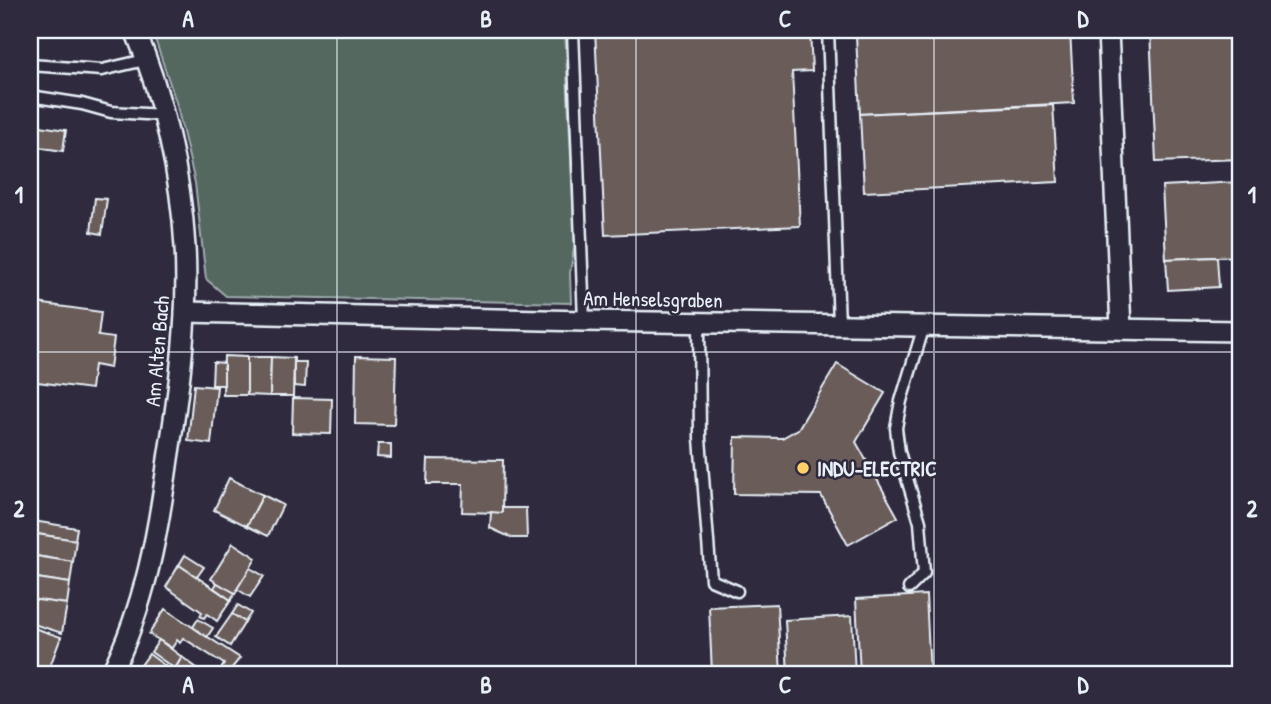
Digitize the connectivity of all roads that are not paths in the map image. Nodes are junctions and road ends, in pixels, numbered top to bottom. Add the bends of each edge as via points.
1 (135, 30) edge
2 (573, 30) edge
3 (828, 30) edge
4 (1108, 30) edge
5 (145, 60) junction
6 (30, 65) edge
7 (30, 96) edge
8 (162, 115) junction
9 (185, 312) junction
10 (584, 321) junction
11 (699, 323) junction
12 (839, 325) junction
13 (924, 326) junction
14 (1121, 329) junction
15 (1241, 331) edge
16 (909, 588) dead end
17 (737, 590) dead end
18 (111, 674) edge

1 - 5 street, Am Alten Bach
2 - 10 lane
3 - 12 lane
4 - 14 street
5 - 6 lane via 102,70
5 - 8 street, Am Alten Bach
7 - 8 lane via 110,112
8 - 9 street, Am Alten Bach via 180,194
9 - 10 street, Am Henselsgraben
9 - 18 street, Am Alten Bach via 152,555 141,601
10 - 11 street, Am Henselsgraben
11 - 12 street, Am Henselsgraben
11 - 17 lane via 700,438 711,580
12 - 13 street, Am Henselsgraben
13 - 14 street, Am Henselsgraben
13 - 16 lane via 896,428 920,522 924,573
14 - 15 street, Am Henselsgraben

